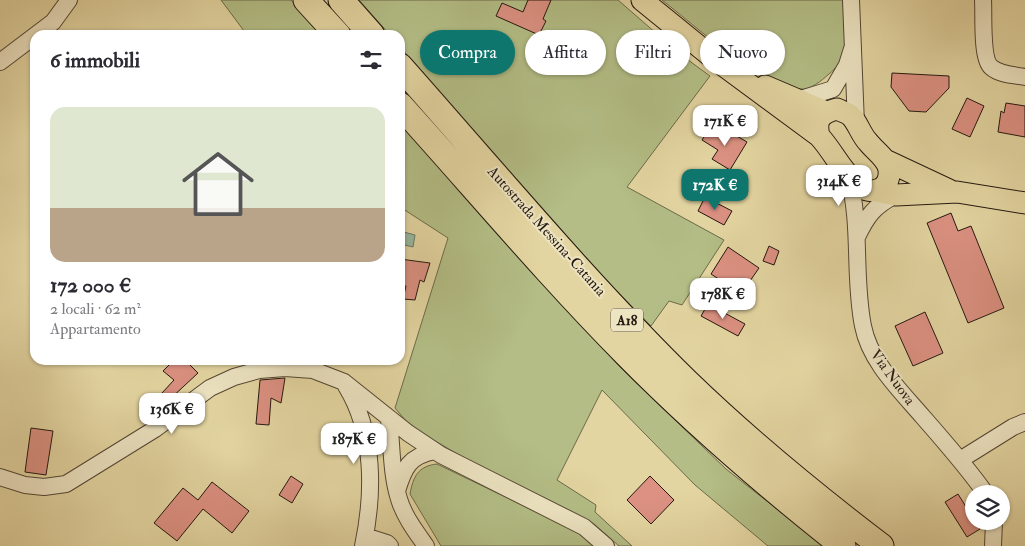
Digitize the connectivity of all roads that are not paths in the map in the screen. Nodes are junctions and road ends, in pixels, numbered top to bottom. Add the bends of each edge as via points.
1 (69, 0) edge
2 (306, 0) edge
3 (341, 0) edge
4 (642, 0) edge
5 (851, 0) edge
6 (983, 0) edge
7 (42, 30) edge
8 (333, 30) edge
9 (368, 30) edge
10 (30, 39) edge
11 (853, 45) junction
12 (700, 47) edge
13 (0, 62) edge
14 (405, 72) edge
15 (738, 75) edge
16 (742, 75) edge
17 (1025, 76) edge
18 (832, 89) junction
19 (801, 99) junction
20 (405, 111) edge
21 (826, 112) junction
22 (856, 124) junction
23 (819, 136) junction
24 (884, 160) junction
25 (847, 173) junction
26 (957, 192) junction
27 (883, 197) junction
28 (1025, 203) edge
29 (857, 237) junction
30 (344, 382) junction
31 (363, 396) junction
32 (359, 412) junction
33 (389, 419) junction
34 (1025, 422) edge
35 (435, 452) junction
36 (960, 460) junction
37 (0, 477) edge
38 (979, 485) edge
39 (397, 491) junction
40 (994, 530) edge
41 (364, 541) edge
42 (390, 546) edge
43 (426, 546) edge
44 (606, 546) edge
45 (843, 546) edge
46 (881, 546) edge
47 (994, 546) edge

1 - 7 street
2 - 8 highway
3 - 9 highway
4 - 12 main road
5 - 11 street
6 - 17 street via 985,54 989,66 1000,72
10 - 13 street
11 - 18 street via 847,65
11 - 22 street
14 - 46 highway, Autostrada Messina-Catania / A18 via 606,297 688,383 780,465
15 - 23 main road
16 - 19 main road
18 - 19 street
18 - 21 street
19 - 21 main road
20 - 45 highway, Autostrada Messina-Catania / A18 via 626,354 720,445
21 - 22 main road via 837,109 851,116
21 - 23 main road via 818,119
22 - 24 main road
23 - 25 main road via 833,150
24 - 26 main road
24 - 27 main road via 889,168
25 - 27 main road via 862,188
25 - 29 street, Via Nuova via 853,194
26 - 27 main road
26 - 28 main road
27 - 29 street
29 - 36 street, Via Nuova via 860,303 868,343 889,377
30 - 31 street
30 - 32 street
30 - 37 street via 313,370 285,368 234,377 210,388 155,429 66,484 44,488
31 - 32 street
31 - 33 street
32 - 41 street via 371,485
33 - 35 street
33 - 39 street
34 - 36 street
35 - 39 street via 412,460 402,474
35 - 44 street via 584,527
36 - 38 street, Via Nuova
39 - 43 street via 412,526
40 - 47 street
41 - 42 street

